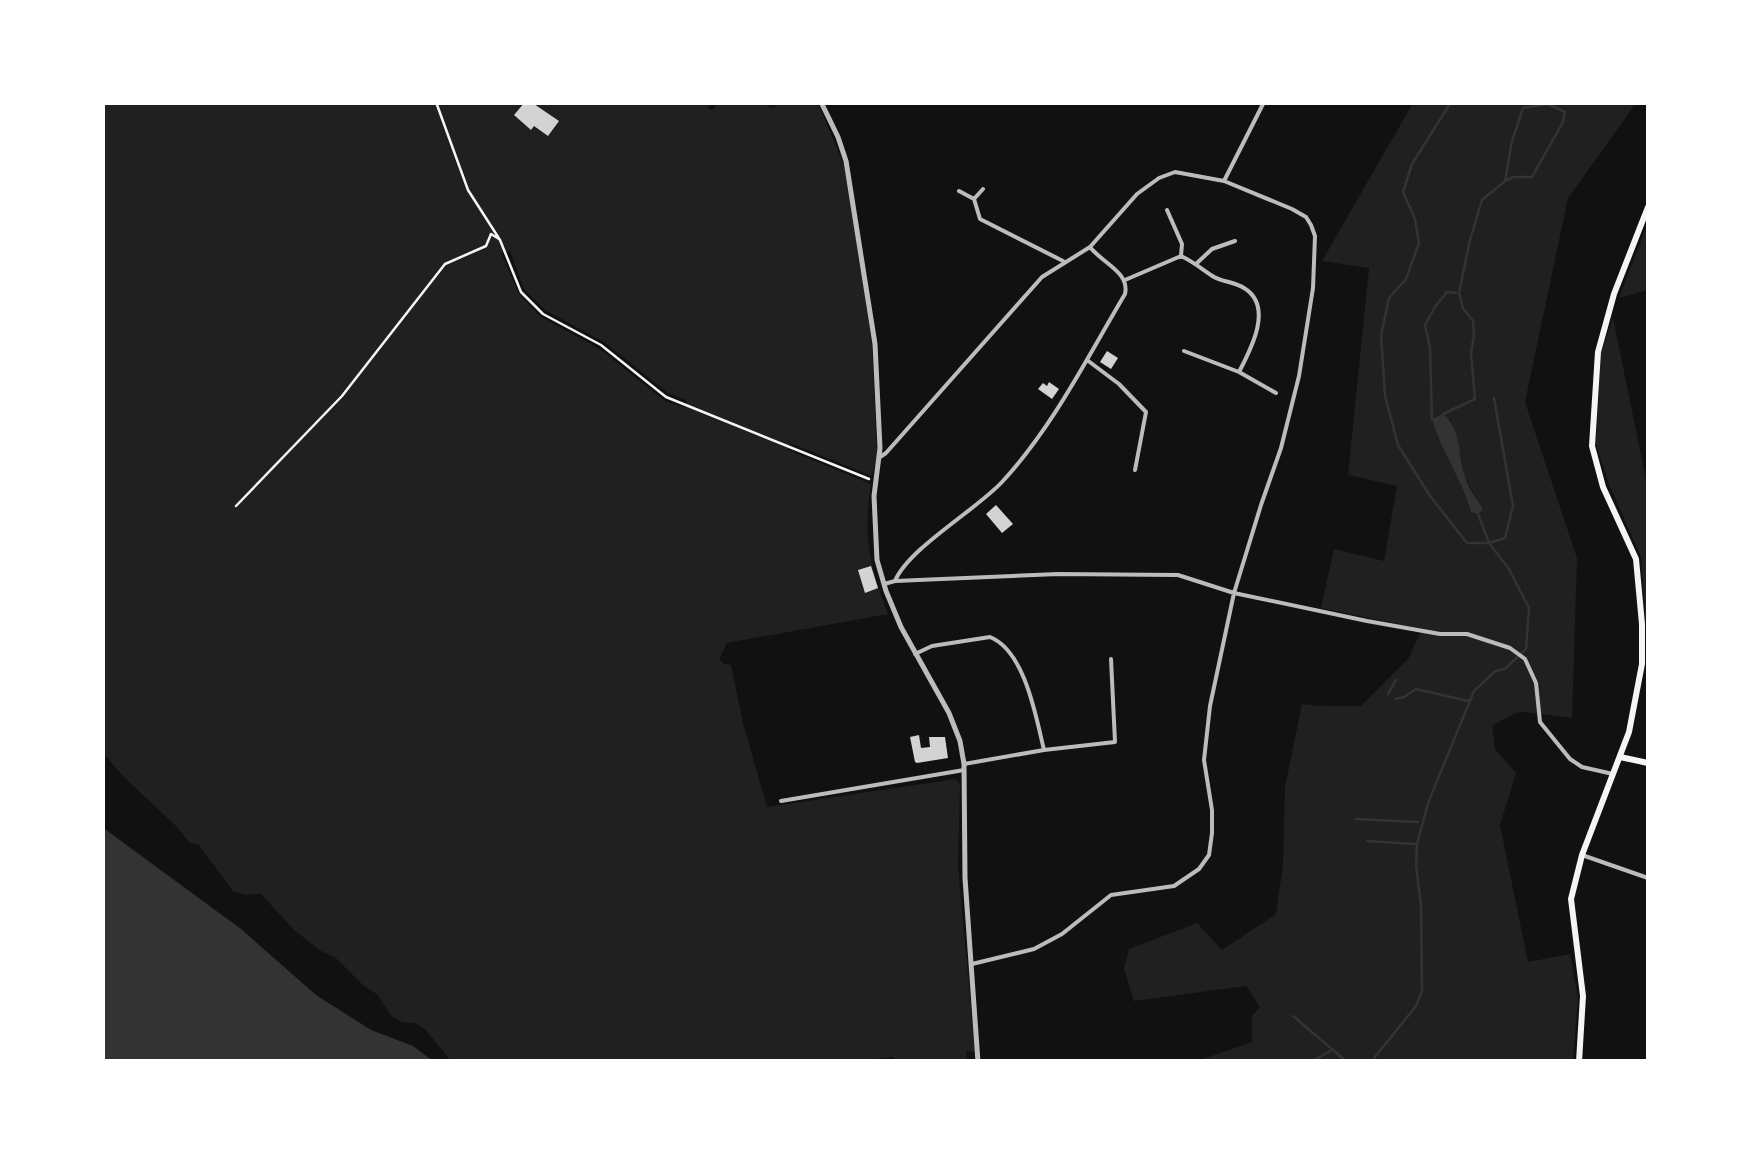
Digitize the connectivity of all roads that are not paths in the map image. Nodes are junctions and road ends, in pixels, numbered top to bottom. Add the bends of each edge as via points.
1 (821, 102) edge
2 (1264, 102) edge
3 (1224, 181) junction
4 (982, 189) dead end
5 (958, 191) dead end
6 (974, 199) junction
7 (1648, 207) edge
8 (1167, 210) dead end
9 (1234, 241) dead end
10 (1090, 247) junction
11 (1181, 256) junction
12 (1064, 262) junction
13 (1197, 263) junction
14 (1125, 280) junction
15 (1184, 351) dead end
16 (1087, 360) junction
17 (1239, 372) junction
18 (1276, 393) dead end
19 (880, 457) junction
20 (1135, 470) dead end
21 (895, 581) junction
22 (884, 584) junction
23 (1234, 593) junction
24 (915, 654) junction
25 (1111, 659) dead end
26 (1044, 750) junction
27 (1620, 757) junction
28 (1648, 763) edge
29 (964, 767) junction
30 (1613, 774) junction
31 (781, 801) dead end
32 (1582, 856) junction
33 (1648, 878) edge
34 (972, 964) junction
35 (978, 1062) edge
36 (1579, 1062) edge

1 - 19 street via 838,137 855,207 875,349
2 - 3 street
3 - 10 street via 1174,172 1159,178
3 - 23 street via 1306,217 1315,236 1299,376
4 - 6 street
5 - 6 street
6 - 12 street via 980,219
7 - 27 main road via 1598,352 1592,446 1636,558 1642,624 1636,702
8 - 11 street
9 - 13 street
10 - 12 street
10 - 14 street
11 - 13 street
11 - 14 street
12 - 19 street via 1042,278
13 - 17 street via 1254,296 1258,323
14 - 16 street via 1125,294
15 - 17 street
16 - 20 street via 1146,412
16 - 21 street via 1001,484
17 - 18 street
19 - 22 street via 874,530
21 - 22 street
21 - 23 street via 1178,575
22 - 24 street
23 - 30 street via 1467,634 1513,650 1536,683 1540,722 1582,767
23 - 34 street via 1204,760 1212,810 1209,855 1174,886 1110,894 1034,949
24 - 26 street via 932,646 998,640 1030,695
24 - 29 street via 949,713
25 - 26 street via 1115,742
26 - 29 street
27 - 28 main road
27 - 30 main road
29 - 31 street
29 - 34 street
30 - 32 main road
32 - 33 street
32 - 36 main road via 1570,899 1583,996
34 - 35 street

